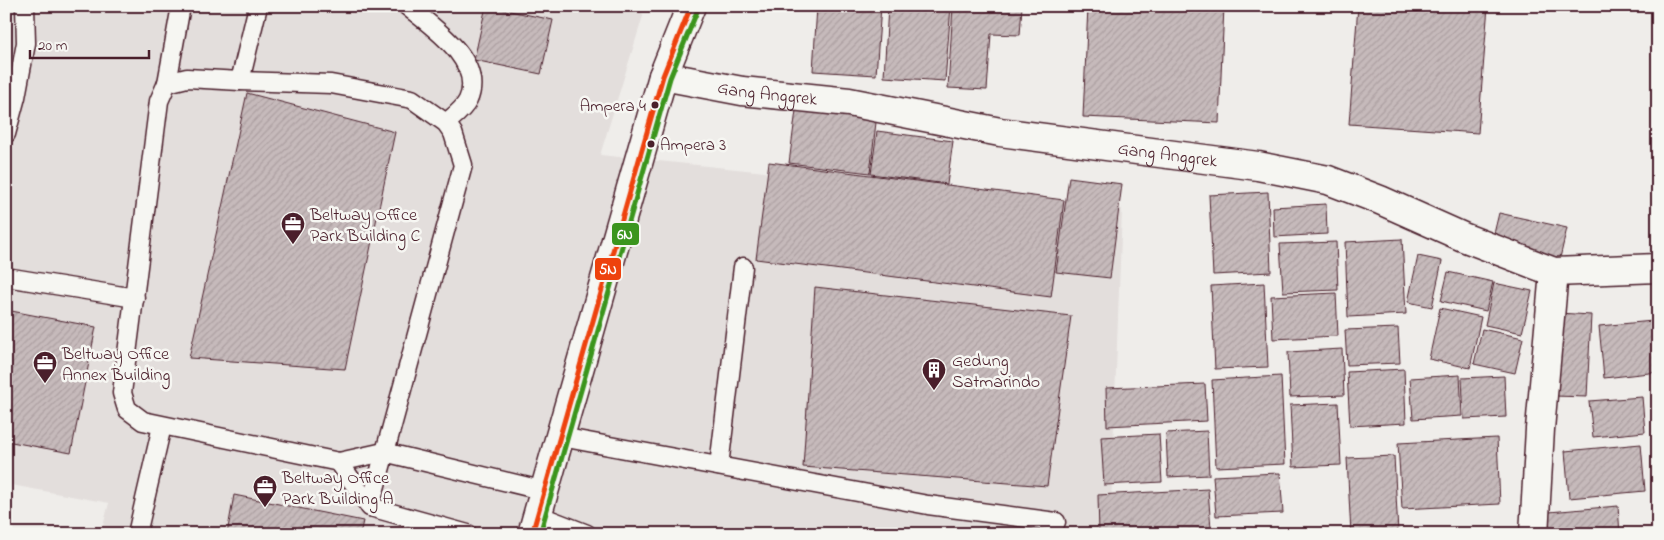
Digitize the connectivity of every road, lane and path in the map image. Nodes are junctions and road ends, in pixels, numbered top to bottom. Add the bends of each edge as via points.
1 (25, 6) edge
2 (180, 6) edge
3 (258, 6) edge
4 (407, 6) edge
5 (690, 6) edge
6 (663, 76) junction
7 (240, 82) junction
8 (167, 83) junction
9 (446, 123) junction
10 (6, 134) edge
11 (742, 267) dead end
12 (1658, 268) edge
13 (1554, 272) junction
14 (6, 276) edge
15 (135, 298) junction
16 (162, 426) junction
17 (561, 437) junction
18 (384, 452) junction
19 (339, 462) junction
20 (719, 466) junction
21 (370, 507) junction
22 (539, 513) edge
23 (1056, 522) dead end
24 (137, 534) edge
25 (468, 534) edge
26 (587, 534) edge
27 (1534, 534) edge

1 - 10 lane via 26,43
2 - 8 lane
3 - 7 lane
4 - 9 lane via 443,34 463,59 472,80 467,102
5 - 6 street
6 - 13 street, Gang Anggrek via 742,91 849,102 1000,132 1258,166 1328,180
6 - 17 street
7 - 8 lane via 187,78
7 - 9 lane via 331,84 412,99
8 - 15 lane via 159,101
9 - 18 lane via 454,133 462,165
11 - 20 lane
12 - 13 street, Gang Anggrek
13 - 27 street
14 - 15 lane
15 - 16 lane via 122,394 127,409 143,421
16 - 19 lane
16 - 24 lane
17 - 20 lane
17 - 22 street
18 - 19 lane
18 - 21 lane
18 - 22 lane
19 - 21 lane
20 - 23 lane via 928,505
21 - 25 lane
22 - 26 lane

